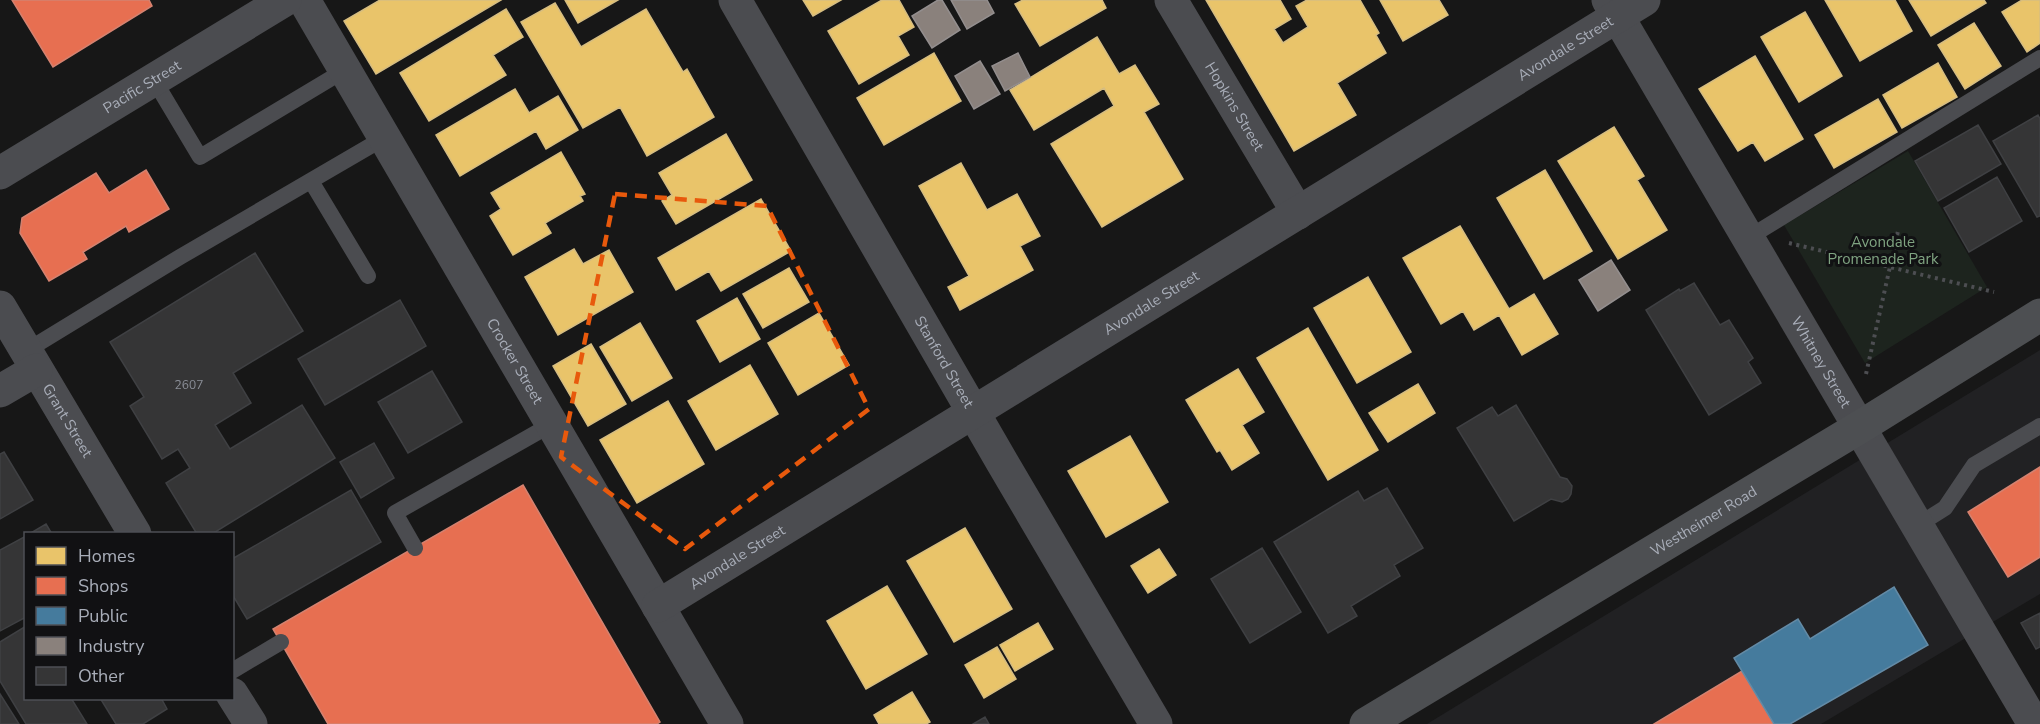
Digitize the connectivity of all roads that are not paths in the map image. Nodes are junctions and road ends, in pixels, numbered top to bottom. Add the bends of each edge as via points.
1 (285, 0) edge
2 (304, 0) edge
3 (735, 0) edge
4 (1171, 0) edge
5 (1623, 5) edge
6 (2040, 58) edge
7 (345, 70) junction
8 (154, 80) junction
9 (384, 138) junction
10 (0, 172) edge
11 (311, 181) junction
12 (1298, 213) junction
13 (1748, 238) junction
14 (368, 276) dead end
15 (0, 307) edge
16 (2040, 315) edge
17 (31, 360) junction
18 (0, 391) edge
19 (973, 412) junction
20 (552, 424) junction
21 (2040, 426) edge
22 (1860, 427) junction
23 (1918, 525) junction
24 (134, 532) edge
25 (415, 548) dead end
26 (658, 606) junction
27 (280, 642) dead end
28 (234, 670) edge
29 (234, 697) edge
30 (251, 724) edge
31 (727, 724) edge
32 (1156, 724) edge
33 (1366, 724) edge
34 (2034, 724) edge

1 - 8 street, Pacific Street
2 - 7 street, Crocker Street
3 - 19 street, Stanford Street
4 - 12 street, Hopkins Street
5 - 12 street, Avondale Street
5 - 13 street, Whitney Street
6 - 13 lane
7 - 8 lane via 200,157
7 - 9 street, Crocker Street
8 - 10 street, Pacific Street
9 - 11 lane
9 - 20 street, Crocker Street
11 - 14 lane
11 - 17 lane via 180,257
12 - 19 street, Avondale Street
13 - 22 street, Whitney Street
15 - 17 street, Grant Street
16 - 22 main road, Westheimer Road
17 - 18 street
17 - 24 street, Grant Street
19 - 26 street, Avondale Street
19 - 32 street, Stanford Street
20 - 25 lane via 395,513
20 - 26 street, Crocker Street
21 - 23 lane via 1974,465 1945,508
22 - 23 street, Whitney Street
22 - 33 main road, Westheimer Road
23 - 34 street, Whitney Street
26 - 31 street, Crocker Street
27 - 28 lane
29 - 30 street

